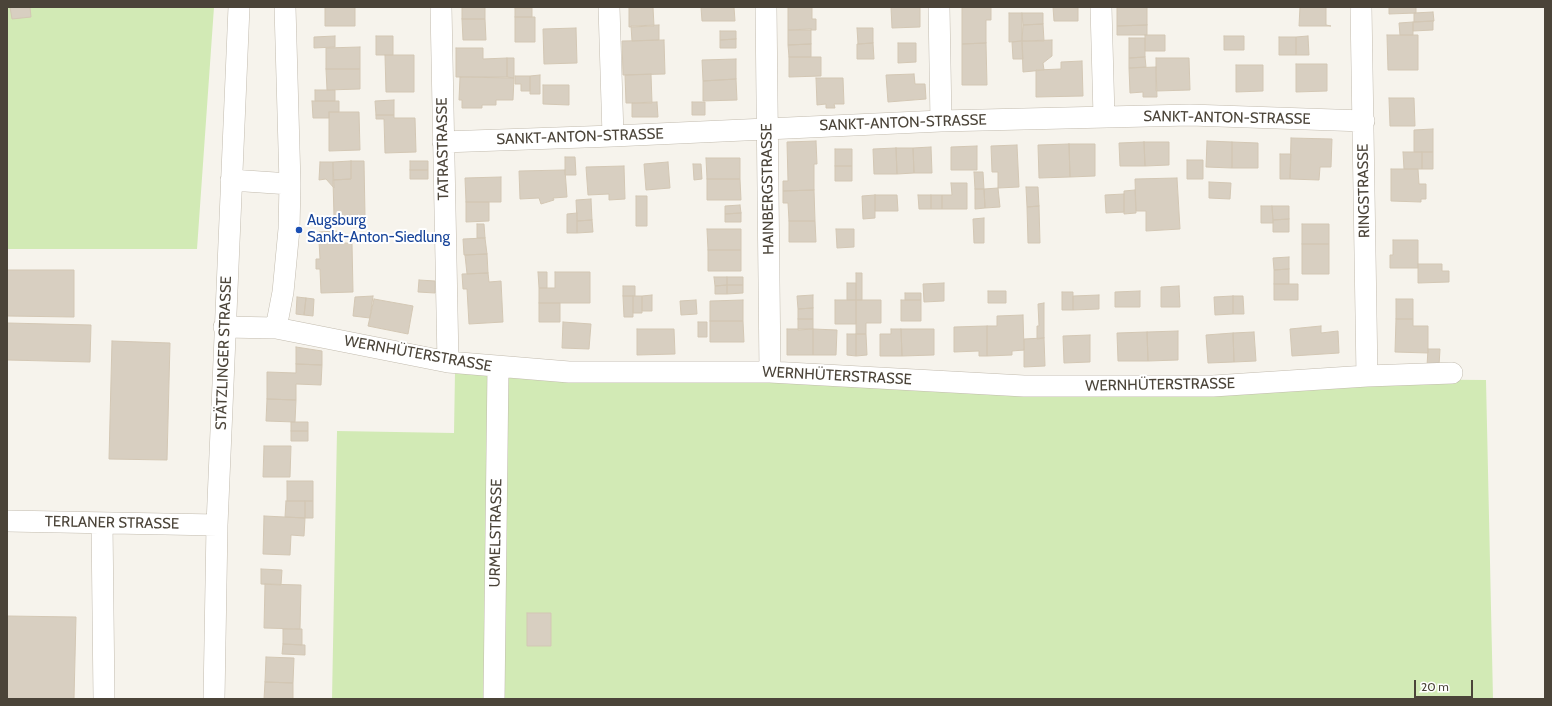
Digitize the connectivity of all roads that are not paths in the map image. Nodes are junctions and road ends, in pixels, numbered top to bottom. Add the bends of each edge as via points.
1 (239, 7) edge
2 (285, 7) edge
3 (441, 7) edge
4 (609, 7) edge
5 (766, 7) edge
6 (939, 7) edge
7 (1101, 7) edge
8 (1361, 7) edge
9 (1104, 117) junction
10 (941, 121) junction
11 (1364, 121) junction
12 (767, 129) junction
13 (613, 136) junction
14 (443, 142) junction
15 (231, 180) junction
16 (290, 184) junction
17 (224, 327) junction
18 (276, 328) junction
19 (448, 362) junction
20 (498, 368) junction
21 (770, 372) junction
22 (1452, 373) dead end
23 (1366, 376) junction
24 (7, 521) edge
25 (102, 523) junction
26 (217, 525) junction
27 (104, 699) edge
28 (214, 699) edge
29 (494, 699) edge

1 - 15 street, STÄTZLINGER STRASSE
2 - 16 street
3 - 14 street, TATRASTRASSE
4 - 13 street
5 - 12 street, HAINBERGSTRASSE
6 - 10 street
7 - 9 street
8 - 11 street, RINGSTRASSE
9 - 10 street, SANKT-ANTON-STRASSE
9 - 11 street, SANKT-ANTON-STRASSE via 1190,115
10 - 12 street, SANKT-ANTON-STRASSE
11 - 23 street, RINGSTRASSE
12 - 13 street, SANKT-ANTON-STRASSE
12 - 21 street, HAINBERGSTRASSE
13 - 14 street, SANKT-ANTON-STRASSE
14 - 19 street, TATRASTRASSE
15 - 16 street
15 - 17 street, STÄTZLINGER STRASSE
16 - 18 street via 285,276
17 - 18 street, WERNHÜTERSTRASSE
17 - 26 street, STÄTZLINGER STRASSE
18 - 19 street, WERNHÜTERSTRASSE
19 - 20 street, WERNHÜTERSTRASSE
20 - 21 street, WERNHÜTERSTRASSE via 569,372
20 - 29 street, URMELSTRASSE
21 - 23 street, WERNHÜTERSTRASSE via 1024,386 1213,386
22 - 23 street, WERNHÜTERSTRASSE
24 - 25 street, TERLANER STRASSE
25 - 26 street, TERLANER STRASSE
25 - 27 street
26 - 28 street, STÄTZLINGER STRASSE

